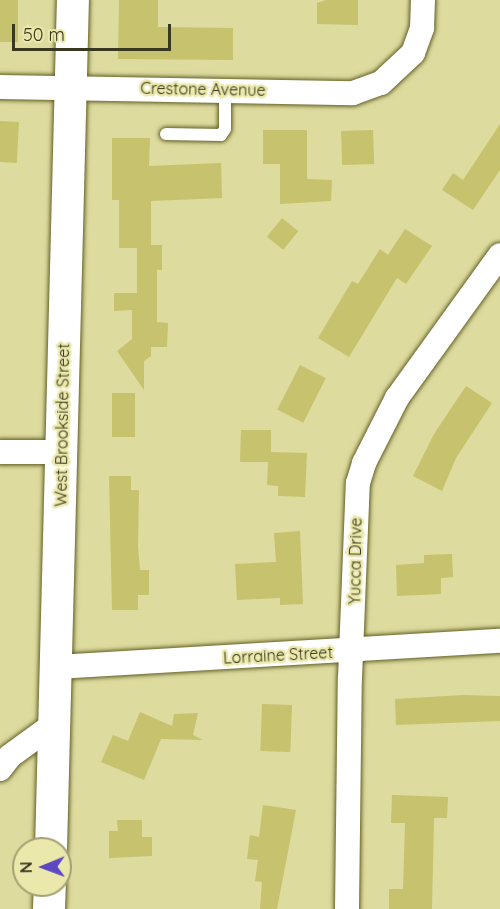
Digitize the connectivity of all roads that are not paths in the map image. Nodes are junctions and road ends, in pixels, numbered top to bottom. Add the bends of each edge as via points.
1 (73, 0) edge
2 (423, 0) edge
3 (70, 86) junction
4 (0, 87) edge
5 (225, 89) junction
6 (166, 134) dead end
7 (500, 255) edge
8 (0, 452) edge
9 (61, 452) junction
10 (500, 641) edge
11 (352, 651) junction
12 (56, 667) junction
13 (54, 724) junction
14 (3, 758) edge
15 (51, 837) edge
16 (347, 909) edge

1 - 3 street, West Brookside Street
2 - 5 street, Crestone Avenue via 422,28 413,53 381,83 353,93
3 - 4 street, Crestone Avenue
3 - 5 street, Crestone Avenue
3 - 9 street, West Brookside Street
5 - 6 lane via 222,135
7 - 11 street, Yucca Drive via 397,398 364,463 356,508
8 - 9 street
9 - 12 street, West Brookside Street
10 - 11 street, Lorraine Street
11 - 12 street, Lorraine Street
11 - 16 street, Yucca Drive
12 - 13 street, West Brookside Street
13 - 14 street
13 - 15 street, West Brookside Street

